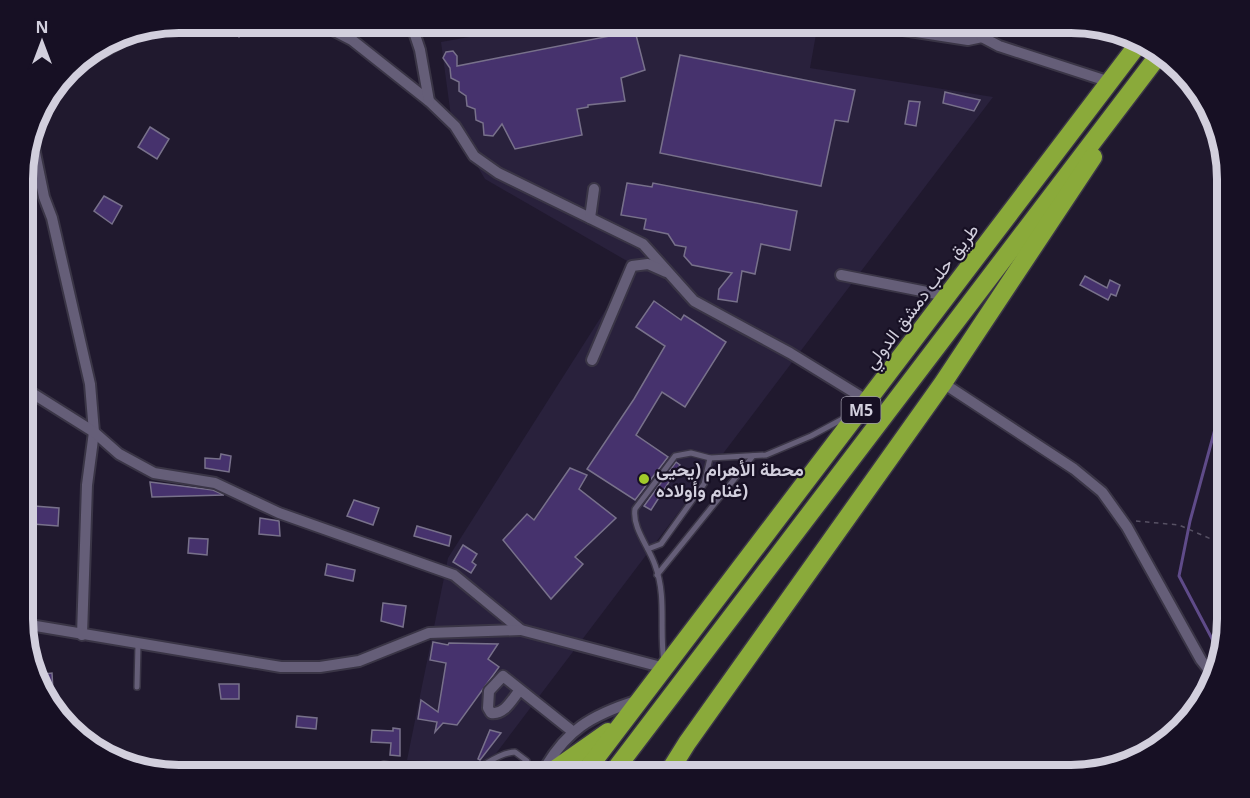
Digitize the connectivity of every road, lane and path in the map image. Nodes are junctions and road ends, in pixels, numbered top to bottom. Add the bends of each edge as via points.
1 (339, 33) edge
2 (415, 33) edge
3 (925, 33) edge
4 (980, 33) edge
5 (982, 38) junction
6 (1135, 48) edge
7 (1155, 60) edge
8 (1146, 71) junction
9 (1110, 82) junction
10 (429, 101) junction
11 (35, 154) edge
12 (594, 189) dead end
13 (590, 218) junction
14 (669, 273) junction
15 (841, 275) dead end
16 (947, 296) junction
17 (592, 360) dead end
18 (944, 383) junction
19 (33, 394) edge
20 (865, 405) junction
21 (94, 432) junction
22 (753, 456) junction
23 (710, 458) junction
24 (1122, 520) junction
25 (1217, 542) edge
26 (648, 549) junction
27 (657, 575) junction
28 (33, 626) edge
29 (521, 630) junction
30 (82, 635) junction
31 (138, 644) junction
32 (665, 668) junction
33 (1208, 669) edge
34 (137, 687) dead end
35 (520, 690) dead end
36 (642, 699) junction
37 (627, 719) junction
38 (572, 731) junction
39 (384, 764) dead end
40 (389, 765) edge
41 (487, 765) edge
42 (528, 765) edge
43 (548, 765) edge
44 (561, 765) edge
45 (591, 765) edge
46 (619, 765) edge
47 (673, 765) edge

1 - 10 street
2 - 10 street
3 - 5 street via 968,40
4 - 5 street
5 - 9 street
6 - 9 highway, طريق حلب دمشق الدولي / M5
7 - 8 highway, M5
8 - 18 highway via 1075,187
8 - 46 highway, M5
9 - 16 highway, طريق حلب دمشق الدولي / M5
10 - 13 street via 455,126 474,156 498,173
11 - 21 street via 90,384
12 - 13 street
13 - 14 street via 643,244
14 - 17 street via 648,264 632,266
14 - 20 street via 694,301 790,353
15 - 16 street
16 - 20 highway, طريق حلب دمشق الدولي / M5
18 - 24 street via 1074,469 1102,492
18 - 47 highway
19 - 21 street
20 - 22 lane via 790,446
20 - 32 highway, طريق حلب دمشق الدولي / M5
21 - 29 street via 119,454 154,473 215,483 279,513 454,575
21 - 30 street via 87,485
22 - 23 lane
22 - 27 lane
23 - 26 lane via 704,484 661,544
23 - 26 lane via 691,453 675,456 635,509 636,524
24 - 25 path via 1179,525
24 - 33 street
26 - 27 lane
27 - 32 lane via 663,601
28 - 30 street
29 - 31 street via 429,633 359,661 320,667 280,667
29 - 32 street
30 - 31 street
31 - 34 lane
32 - 36 highway, طريق حلب دمشق الدولي / M5
35 - 38 street
36 - 37 highway, طريق حلب دمشق الدولي / M5
36 - 38 street via 594,715
37 - 44 highway
37 - 45 highway, طريق حلب دمشق الدولي / M5
38 - 43 street
39 - 40 lane
41 - 42 lane via 515,752

